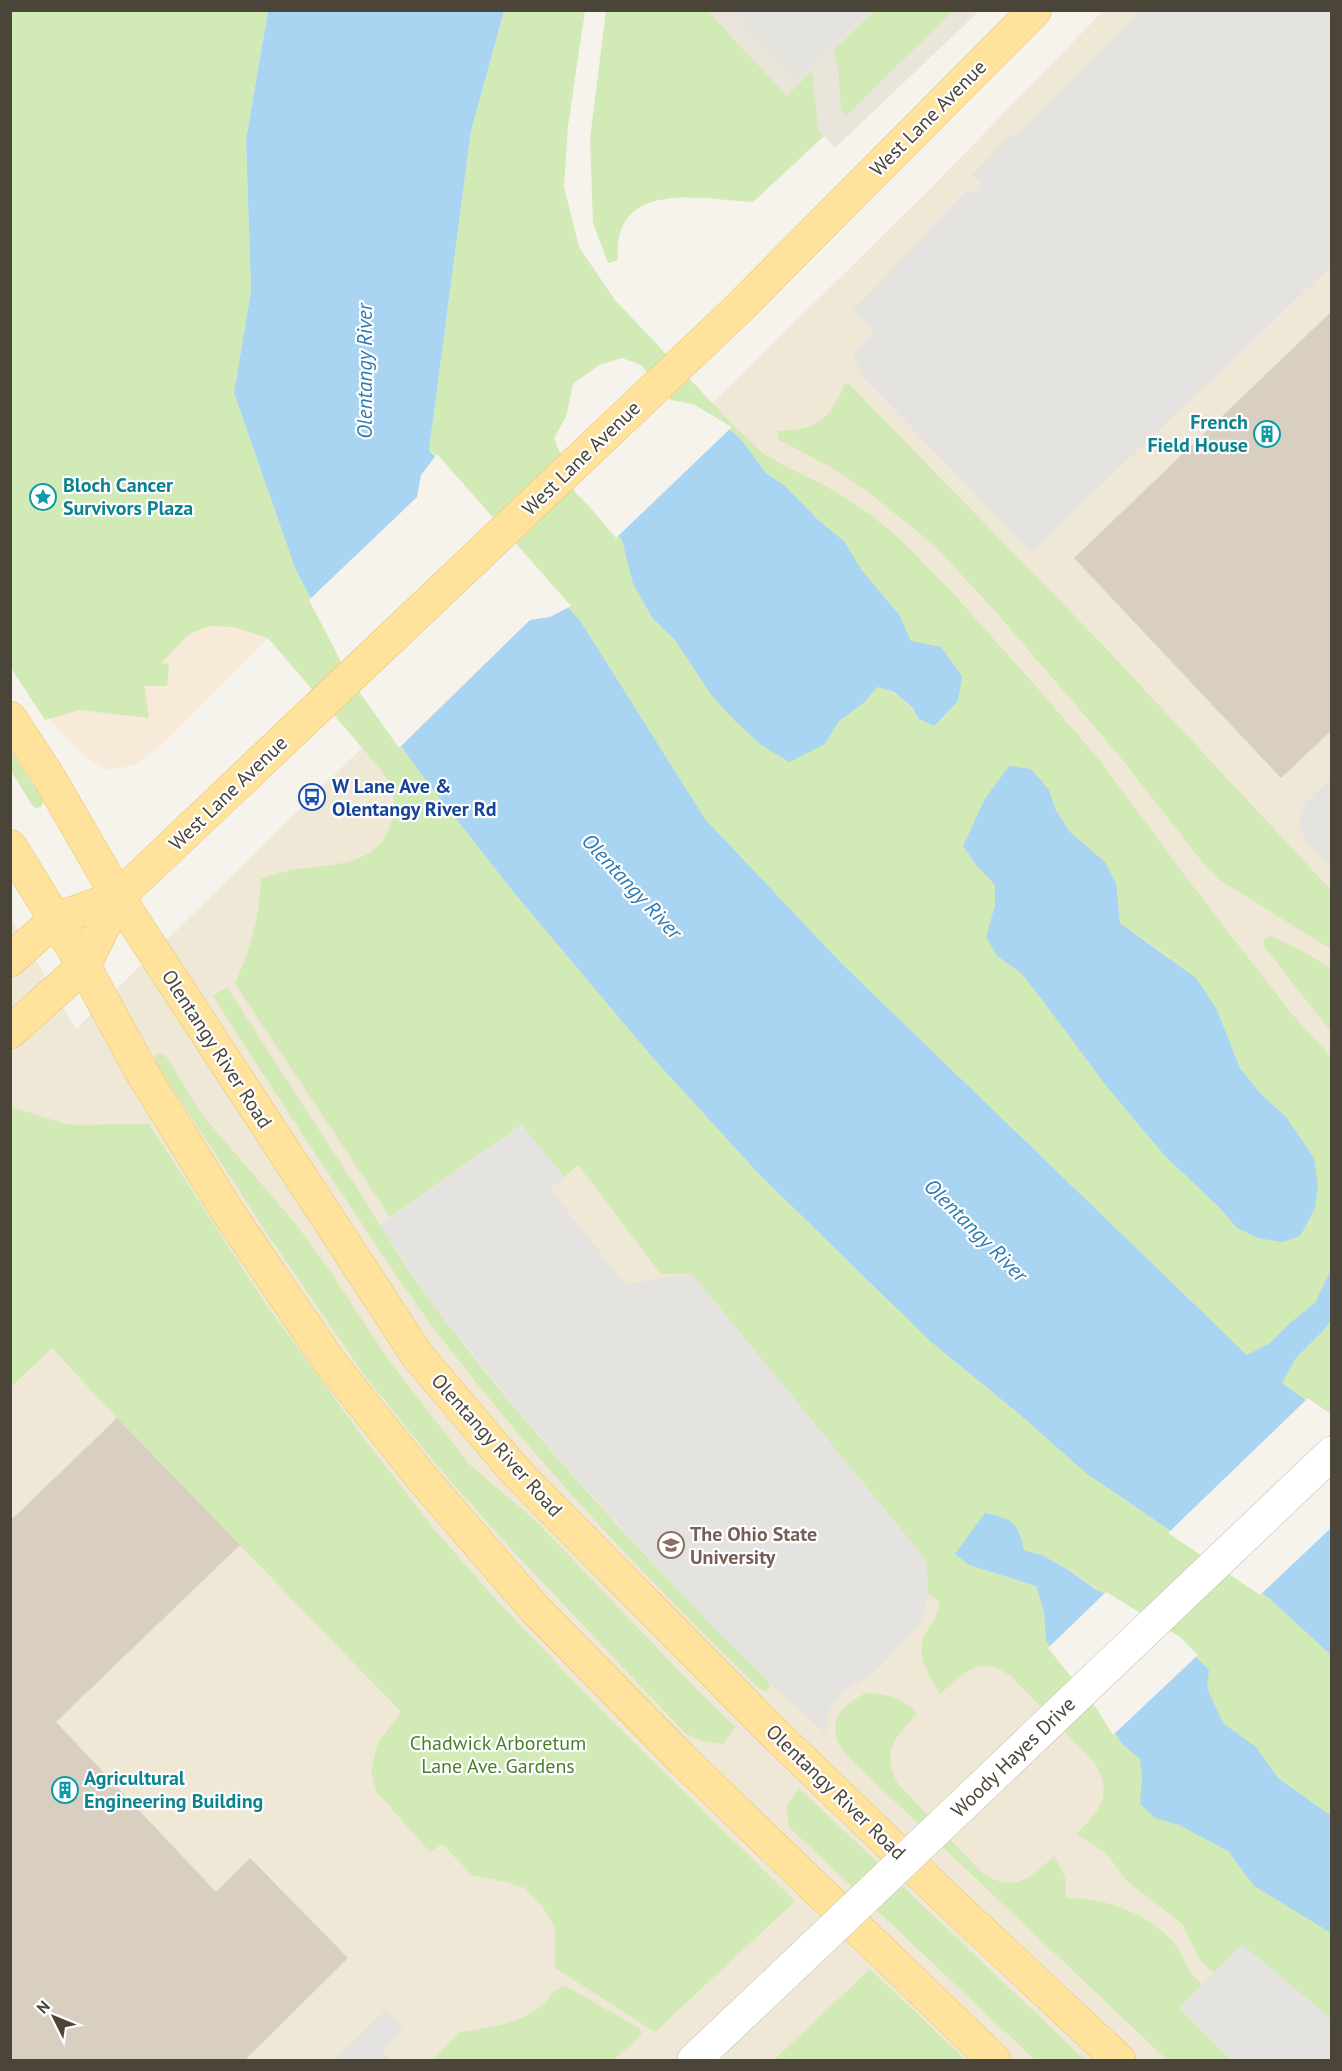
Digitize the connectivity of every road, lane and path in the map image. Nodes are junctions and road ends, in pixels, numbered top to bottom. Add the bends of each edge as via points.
1 (1035, 10) edge
2 (10, 718) edge
3 (10, 846) edge
4 (118, 897) junction
5 (56, 919) junction
6 (10, 960) edge
7 (84, 966) junction
8 (10, 1032) edge
9 (1332, 1454) edge
10 (694, 2061) edge
11 (994, 2061) edge
12 (1119, 2061) edge

1 - 4 main road, West Lane Avenue via 736,311
2 - 4 main road, Olentangy River Road
3 - 5 main road
4 - 5 main road, West Lane Avenue
4 - 7 main road, West Lane Avenue
4 - 12 main road, Olentangy River Road via 417,1355 515,1471 777,1736
5 - 6 main road, West Lane Avenue
5 - 7 main road
7 - 8 main road, West Lane Avenue
7 - 11 main road via 140,1069 228,1212 329,1361 422,1478 534,1608 683,1760
9 - 10 street, Woody Hayes Drive, bridge

